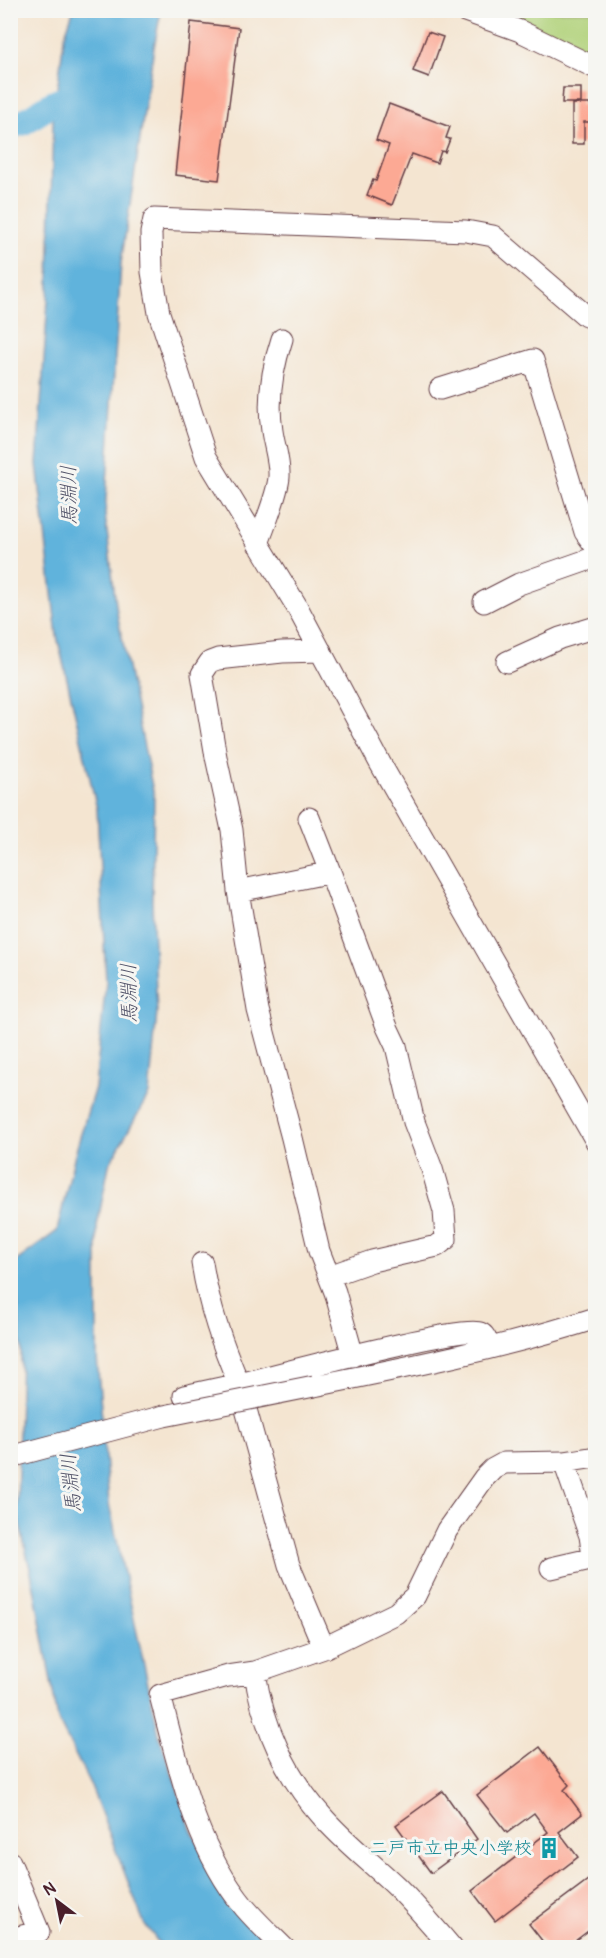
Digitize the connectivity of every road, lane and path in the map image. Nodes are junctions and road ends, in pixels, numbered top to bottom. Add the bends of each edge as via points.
1 (462, 10) edge
2 (596, 68) edge
3 (596, 318) edge
4 (282, 339) dead end
5 (440, 388) dead end
6 (258, 544) junction
7 (596, 547) edge
8 (596, 557) edge
9 (484, 602) dead end
10 (596, 627) edge
11 (321, 651) junction
12 (507, 663) dead end
13 (309, 818) dead end
14 (332, 877) junction
15 (238, 891) junction
16 (596, 1141) edge
17 (202, 1263) dead end
18 (329, 1276) junction
19 (596, 1318) edge
20 (489, 1348) junction
21 (353, 1356) junction
22 (238, 1384) junction
23 (184, 1396) dead end
24 (10, 1457) edge
25 (596, 1457) edge
26 (564, 1462) junction
27 (551, 1568) dead end
28 (324, 1648) junction
29 (255, 1672) junction
30 (10, 1862) edge
31 (10, 1939) edge
32 (284, 1947) edge
33 (452, 1947) edge

1 - 2 street via 520,31
3 - 6 street via 586,316 493,236 466,231 154,219 152,272 159,313 175,365 206,457
4 - 6 street via 274,363 269,405 279,480
5 - 7 street via 533,360 585,532
6 - 11 street
8 - 9 street via 519,584
10 - 12 street via 560,638
11 - 15 street via 218,659 210,662 202,674 232,830
11 - 16 street via 380,763
13 - 14 street
14 - 15 street via 322,874
14 - 18 street via 396,1046 414,1122 444,1211 446,1239 437,1246
15 - 18 street via 258,1010 318,1251
17 - 22 street via 218,1332
18 - 21 street
19 - 20 street
20 - 21 street via 485,1336 468,1332
20 - 24 street, bridge via 164,1416
21 - 22 street
22 - 23 street
22 - 28 street via 289,1565
25 - 26 street
26 - 27 street via 590,1536 593,1556
26 - 28 street via 504,1463 493,1469 447,1530 415,1596 396,1613
28 - 29 street
29 - 32 street via 160,1695 181,1777 216,1864 244,1907
29 - 33 street via 259,1696 285,1765 298,1787
30 - 31 street via 39,1932

